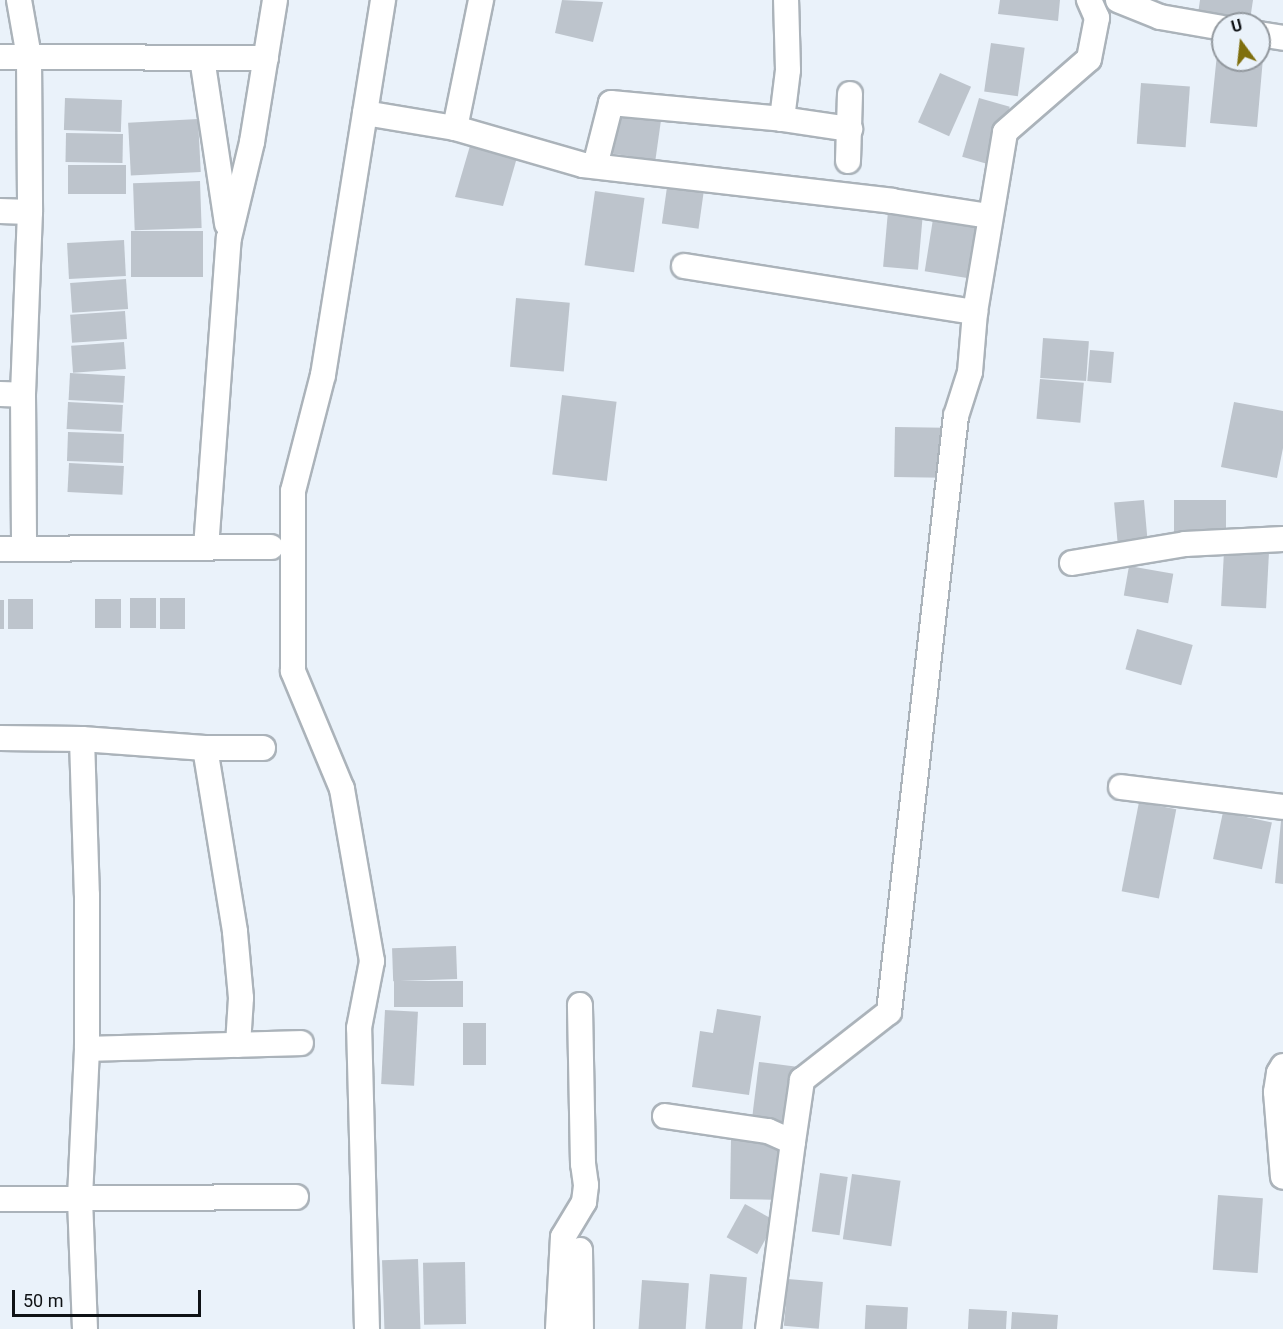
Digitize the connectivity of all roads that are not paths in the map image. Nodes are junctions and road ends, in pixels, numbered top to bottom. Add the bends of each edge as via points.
1 (19, 0) edge
2 (275, 0) edge
3 (383, 0) edge
4 (481, 0) edge
5 (786, 0) edge
6 (1089, 0) edge
7 (1132, 2) edge
8 (1211, 26) edge
9 (0, 57) edge
10 (29, 57) junction
11 (202, 57) junction
12 (266, 58) junction
13 (850, 94) dead end
14 (365, 113) junction
15 (782, 118) junction
16 (455, 128) junction
17 (850, 129) junction
18 (848, 160) dead end
19 (595, 166) junction
20 (0, 211) edge
21 (30, 212) junction
22 (989, 216) junction
23 (230, 238) junction
24 (684, 266) dead end
25 (975, 312) junction
26 (11, 395) edge
27 (1283, 539) edge
28 (271, 547) dead end
29 (206, 548) junction
30 (0, 549) edge
31 (24, 549) junction
32 (1072, 563) dead end
33 (0, 738) edge
34 (82, 739) junction
35 (205, 748) junction
36 (263, 748) dead end
37 (1121, 787) dead end
38 (1283, 807) edge
39 (580, 1005) dead end
40 (301, 1042) dead end
41 (238, 1045) junction
42 (87, 1049) junction
43 (1283, 1066) edge
44 (665, 1116) dead end
45 (793, 1142) junction
46 (1283, 1177) edge
47 (296, 1197) dead end
48 (0, 1199) edge
49 (80, 1199) junction
50 (580, 1250) dead end
51 (86, 1329) edge
52 (367, 1329) edge
53 (558, 1329) edge
54 (581, 1329) edge
55 (768, 1329) edge

1 - 10 street
2 - 12 street
3 - 14 street
4 - 16 street
5 - 15 street via 788,70
6 - 22 street via 1097,18 1089,59 1005,132
7 - 8 street via 1160,17
9 - 10 street
10 - 11 street
10 - 21 street
11 - 12 street
11 - 23 street
12 - 23 street
13 - 17 street
14 - 16 street
14 - 52 street via 323,375 293,491 293,670 342,789 372,961 359,1028
15 - 17 street
15 - 19 street via 611,103
16 - 19 street
17 - 18 street
19 - 22 street
20 - 21 street
21 - 26 street
22 - 25 street
23 - 29 street
24 - 25 street
25 - 45 street via 970,372 956,416 889,1012 802,1080
26 - 31 street
27 - 32 street via 1185,544
28 - 29 street
29 - 31 street
30 - 31 street
33 - 34 street
34 - 35 street
34 - 42 street
35 - 36 street
35 - 41 street via 235,932 241,998
37 - 38 street
39 - 53 street via 586,1185 584,1202 563,1238
40 - 41 street
41 - 42 street
42 - 49 street
43 - 46 street via 1276,1092
44 - 45 street via 768,1131
45 - 55 street
47 - 49 street
48 - 49 street
49 - 51 street
50 - 54 street

